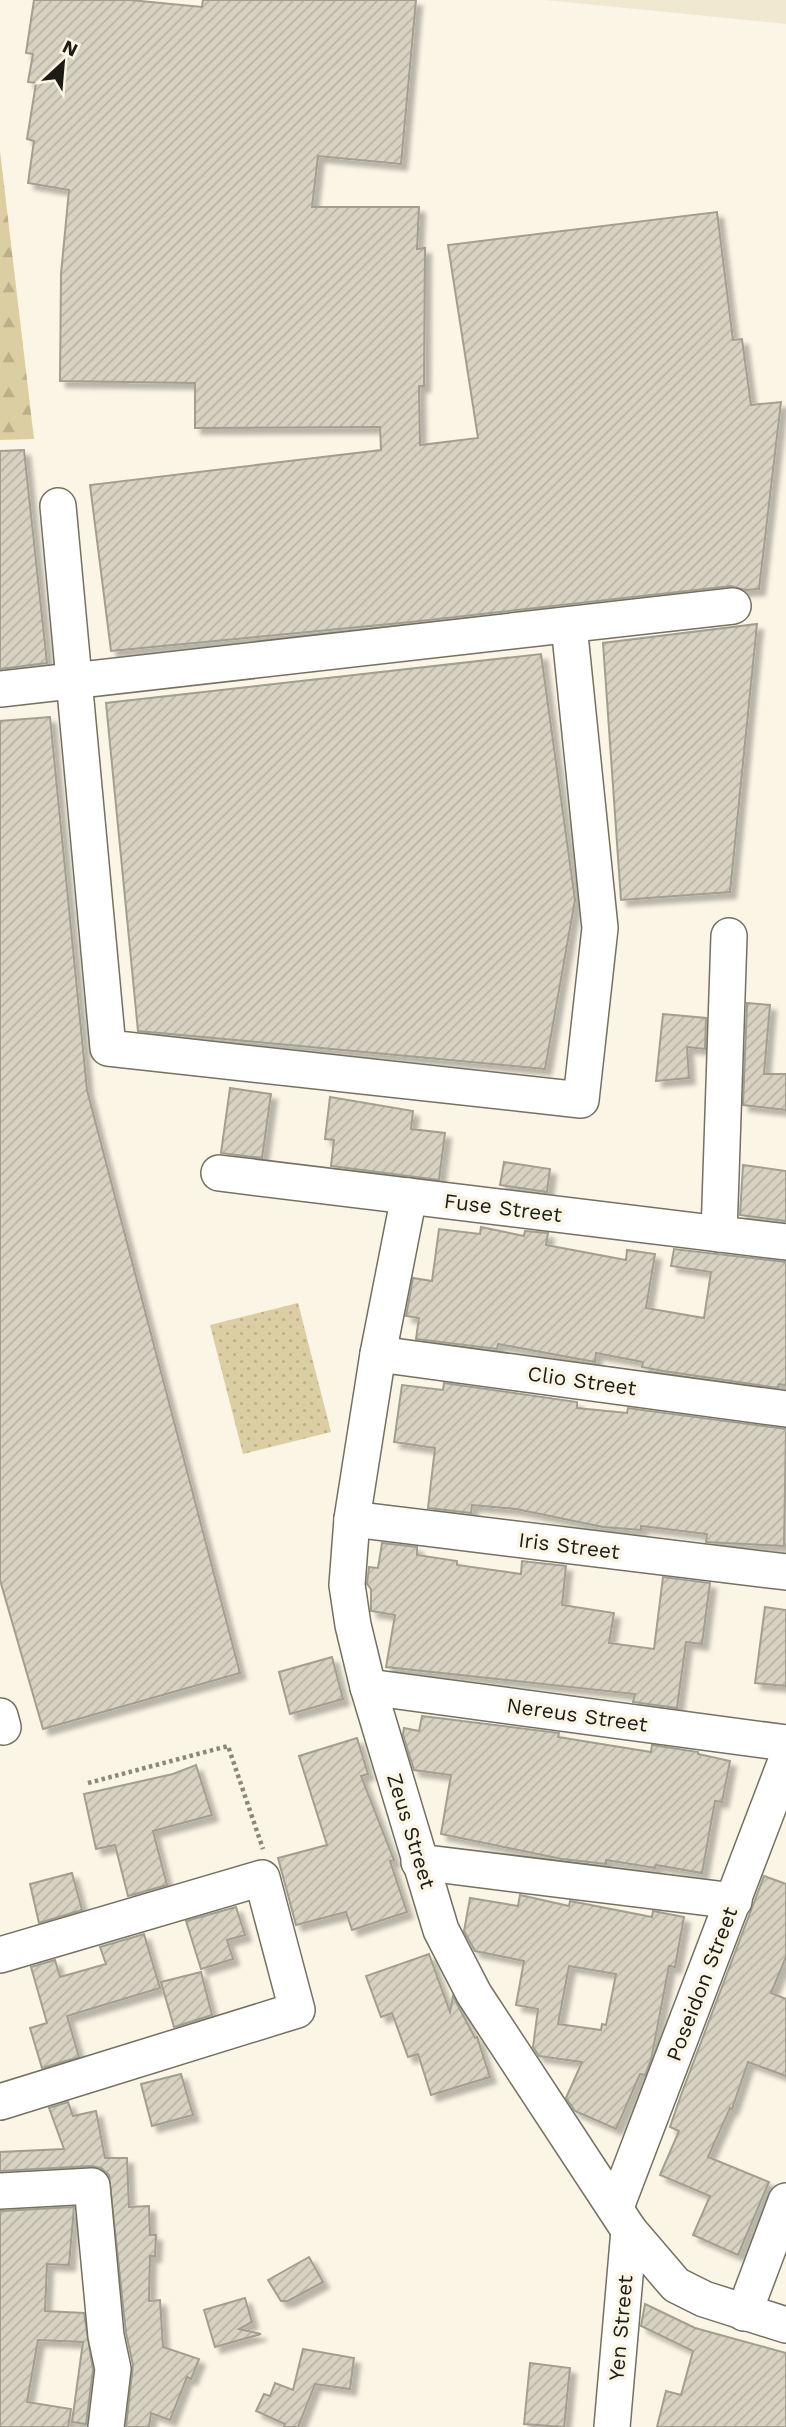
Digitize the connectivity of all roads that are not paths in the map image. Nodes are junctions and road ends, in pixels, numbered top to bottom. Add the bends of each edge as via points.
1 (58, 506) dead end
2 (733, 607) dead end
3 (569, 625) junction
4 (75, 680) junction
5 (0, 689) edge
6 (729, 936) dead end
7 (219, 1173) dead end
8 (409, 1196) junction
9 (719, 1234) junction
10 (786, 1242) edge
11 (378, 1354) junction
12 (786, 1409) edge
13 (352, 1519) junction
14 (786, 1572) edge
15 (368, 1687) junction
16 (786, 1744) edge
17 (786, 1761) edge
18 (419, 1862) junction
19 (734, 1901) junction
20 (0, 1955) edge
21 (0, 2102) edge
22 (0, 2191) edge
23 (786, 2201) edge
24 (622, 2218) junction
25 (744, 2313) junction
26 (786, 2325) edge
27 (106, 2427) edge
28 (612, 2427) edge

1 - 4 street
2 - 3 street
3 - 4 street
3 - 4 street via 600,928 581,1100 108,1048
4 - 5 street
6 - 9 street
7 - 8 street, Fuse Street
8 - 9 street, Fuse Street
8 - 11 street, Zeus Street
9 - 10 street, Fuse Street
11 - 12 street, Clio Street
11 - 13 street, Zeus Street
13 - 14 street, Iris Street
13 - 15 street, Zeus Street via 347,1585
15 - 16 street, Nereus Street
15 - 18 street, Zeus Street
17 - 19 street, Poseidon Street
18 - 19 street
18 - 24 street, Zeus Street via 441,1930 474,1994
19 - 24 street, Poseidon Street
20 - 21 street via 262,1878 297,2010
22 - 27 street via 92,2186 113,2369
23 - 25 street
24 - 25 street, Zeus Street via 676,2285
24 - 28 street, Yen Street
25 - 26 street, Zeus Street

